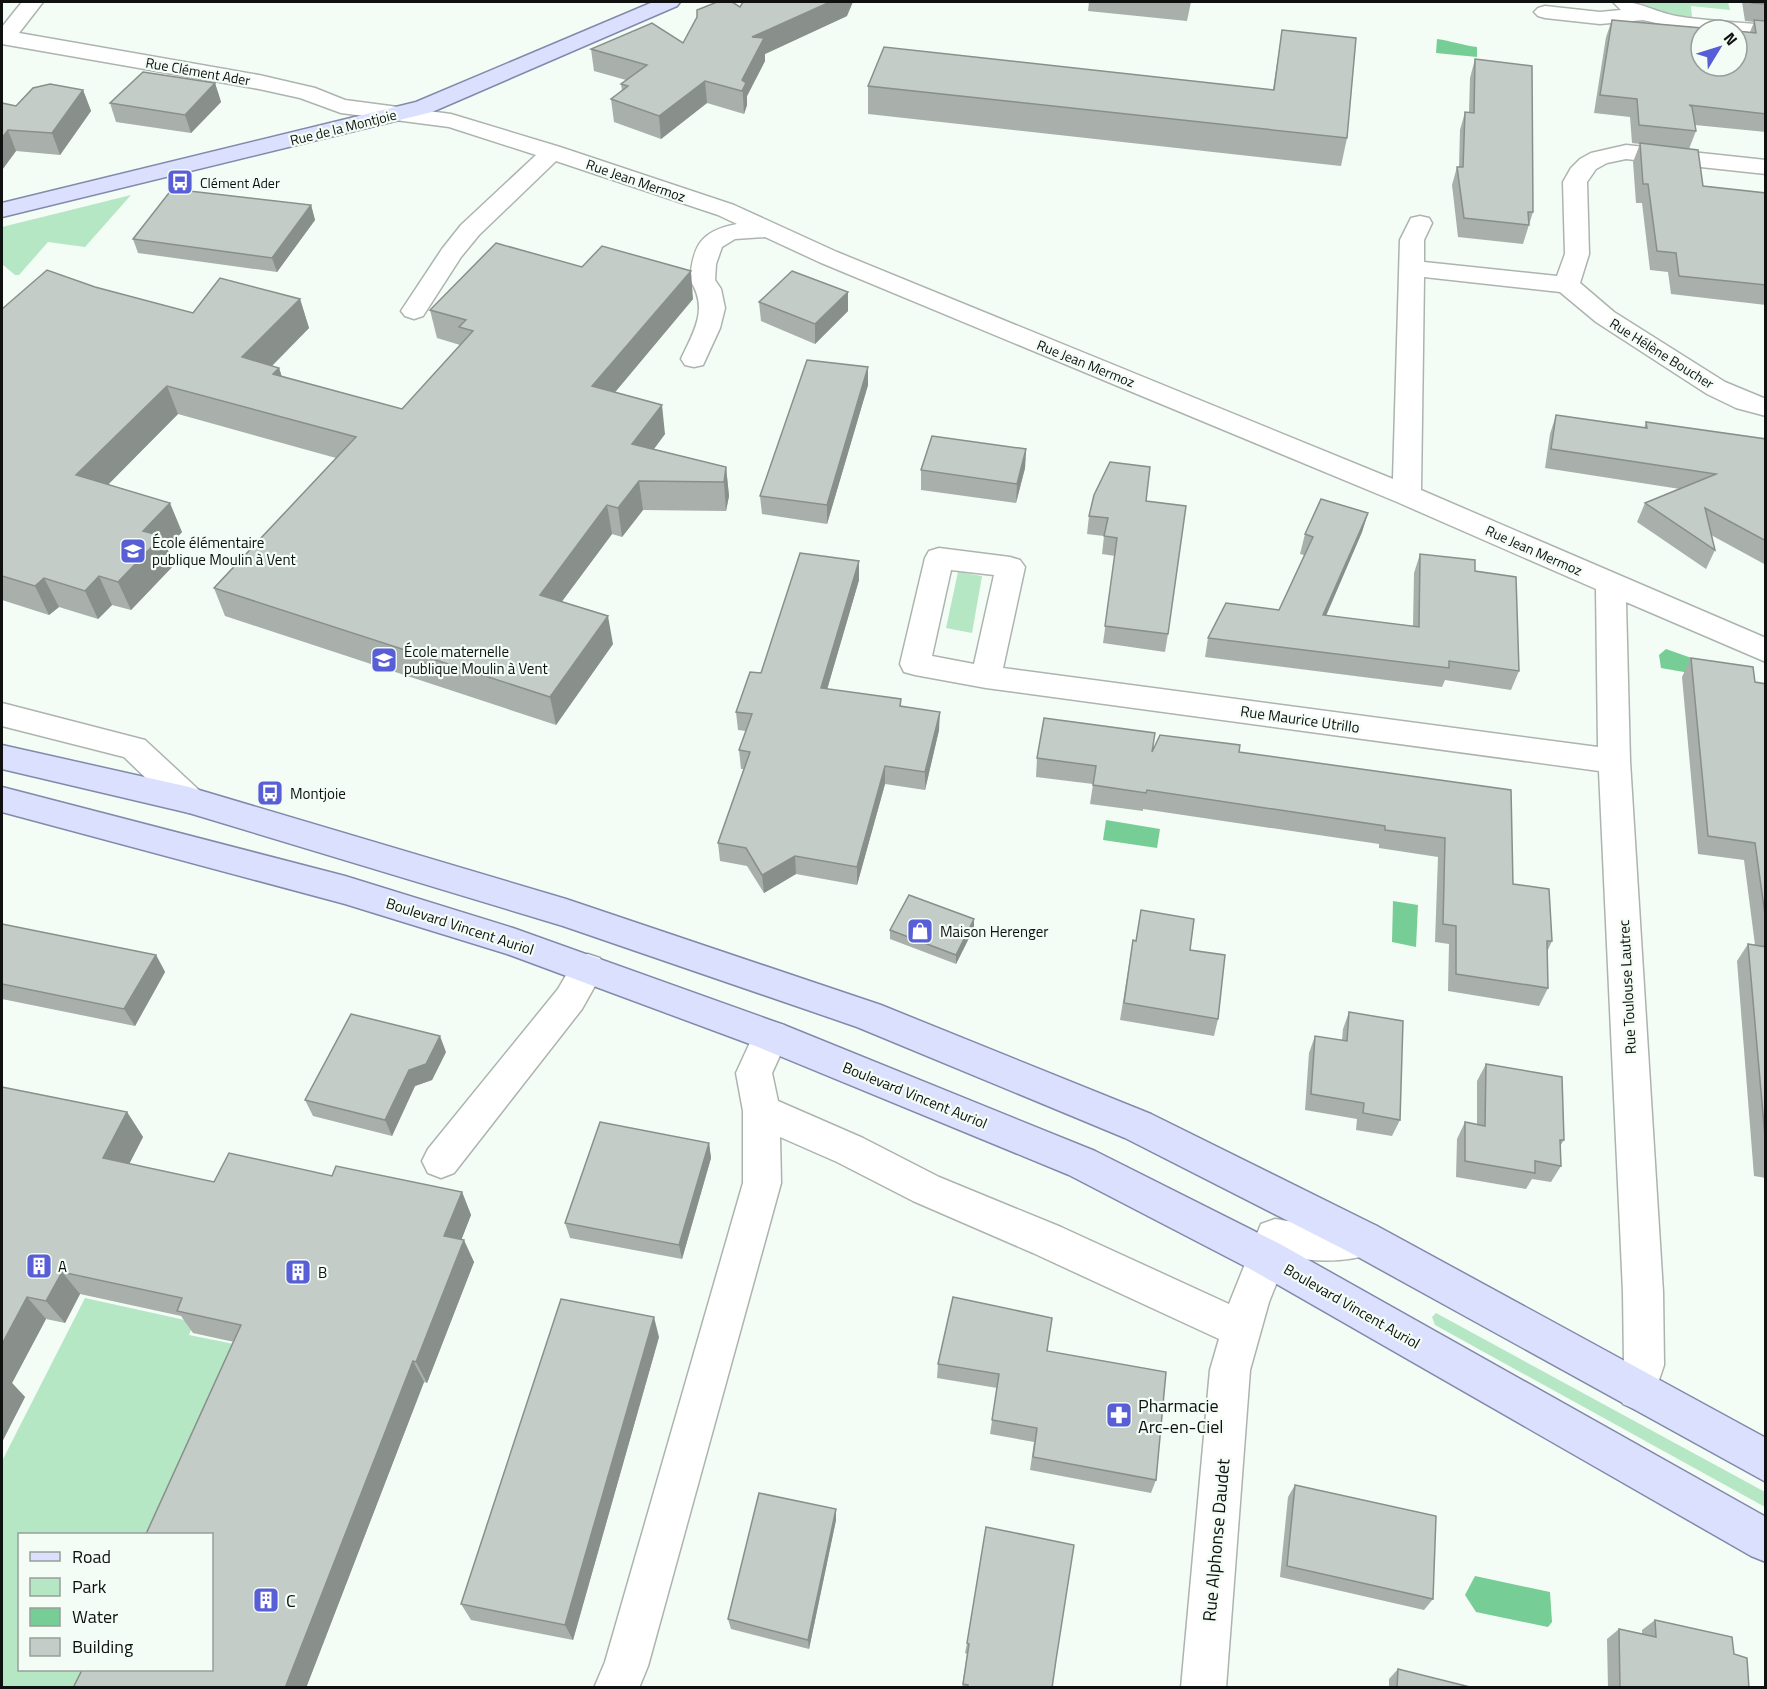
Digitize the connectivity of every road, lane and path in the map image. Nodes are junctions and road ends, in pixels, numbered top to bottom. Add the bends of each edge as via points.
1 (33, 2) edge
2 (670, 2) edge
3 (1623, 2) edge
4 (1545, 12) dead end
5 (1641, 14) junction
6 (1766, 31) edge
7 (3, 37) edge
8 (393, 114) junction
9 (552, 152) junction
10 (1766, 167) edge
11 (2, 210) edge
12 (1420, 223) dead end
13 (768, 230) junction
14 (1412, 268) junction
15 (1567, 285) junction
16 (414, 311) dead end
17 (694, 359) dead end
18 (1766, 408) edge
19 (1407, 495) junction
20 (1611, 584) junction
21 (1766, 651) edge
22 (986, 677) dead end
23 (2, 715) edge
24 (2, 757) edge
25 (1614, 761) junction
26 (2, 800) edge
27 (189, 800) junction
28 (588, 968) junction
29 (771, 1036) junction
30 (761, 1111) junction
31 (441, 1161) dead end
32 (1363, 1239) junction
33 (1266, 1257) junction
34 (1241, 1329) junction
35 (1637, 1390) junction
36 (1766, 1461) edge
37 (1766, 1541) edge
38 (616, 1688) edge
39 (1203, 1688) edge

1 - 7 street
2 - 8 main road, Rue de la Montjoie via 459,93
3 - 5 street
4 - 5 street via 1600,18
5 - 6 street via 1675,22
7 - 8 street, Rue Clément Ader via 260,82 341,106
8 - 9 street, Rue Jean Mermoz via 451,121
8 - 11 main road, Rue de la Montjoie
9 - 13 street, Rue Jean Mermoz via 726,210
9 - 16 street via 470,230
10 - 15 street via 1626,152 1588,164 1575,182 1577,254
12 - 14 street via 1412,240
13 - 17 street via 736,231 711,243 702,280 711,288 715,307
13 - 19 street, Rue Jean Mermoz
14 - 15 street
14 - 19 street
15 - 18 street, Rue Hélène Boucher via 1605,317 1716,388
19 - 20 street, Rue Jean Mermoz
20 - 21 street, Rue Jean Mermoz
20 - 25 street, Rue Toulouse Lautrec
22 - 25 street, Rue Maurice Utrillo
23 - 27 street via 134,748
24 - 27 main road
25 - 35 street, Rue Toulouse Lautrec via 1643,1292 1644,1365
26 - 28 main road, Boulevard Vincent Auriol via 345,890
27 - 32 main road via 566,913 868,1016 1138,1126
28 - 29 main road, Boulevard Vincent Auriol
28 - 31 street via 570,999
29 - 30 street via 754,1073
29 - 33 main road, Boulevard Vincent Auriol via 1082,1163
30 - 34 street
30 - 38 street via 762,1183 626,1666
32 - 33 street, Rue Alphonse Daudet via 1319,1244 1275,1237
32 - 35 main road
33 - 34 street, Rue Alphonse Daudet
33 - 37 main road, Boulevard Vincent Auriol
34 - 39 street, Rue Alphonse Daudet via 1230,1370
35 - 36 main road

